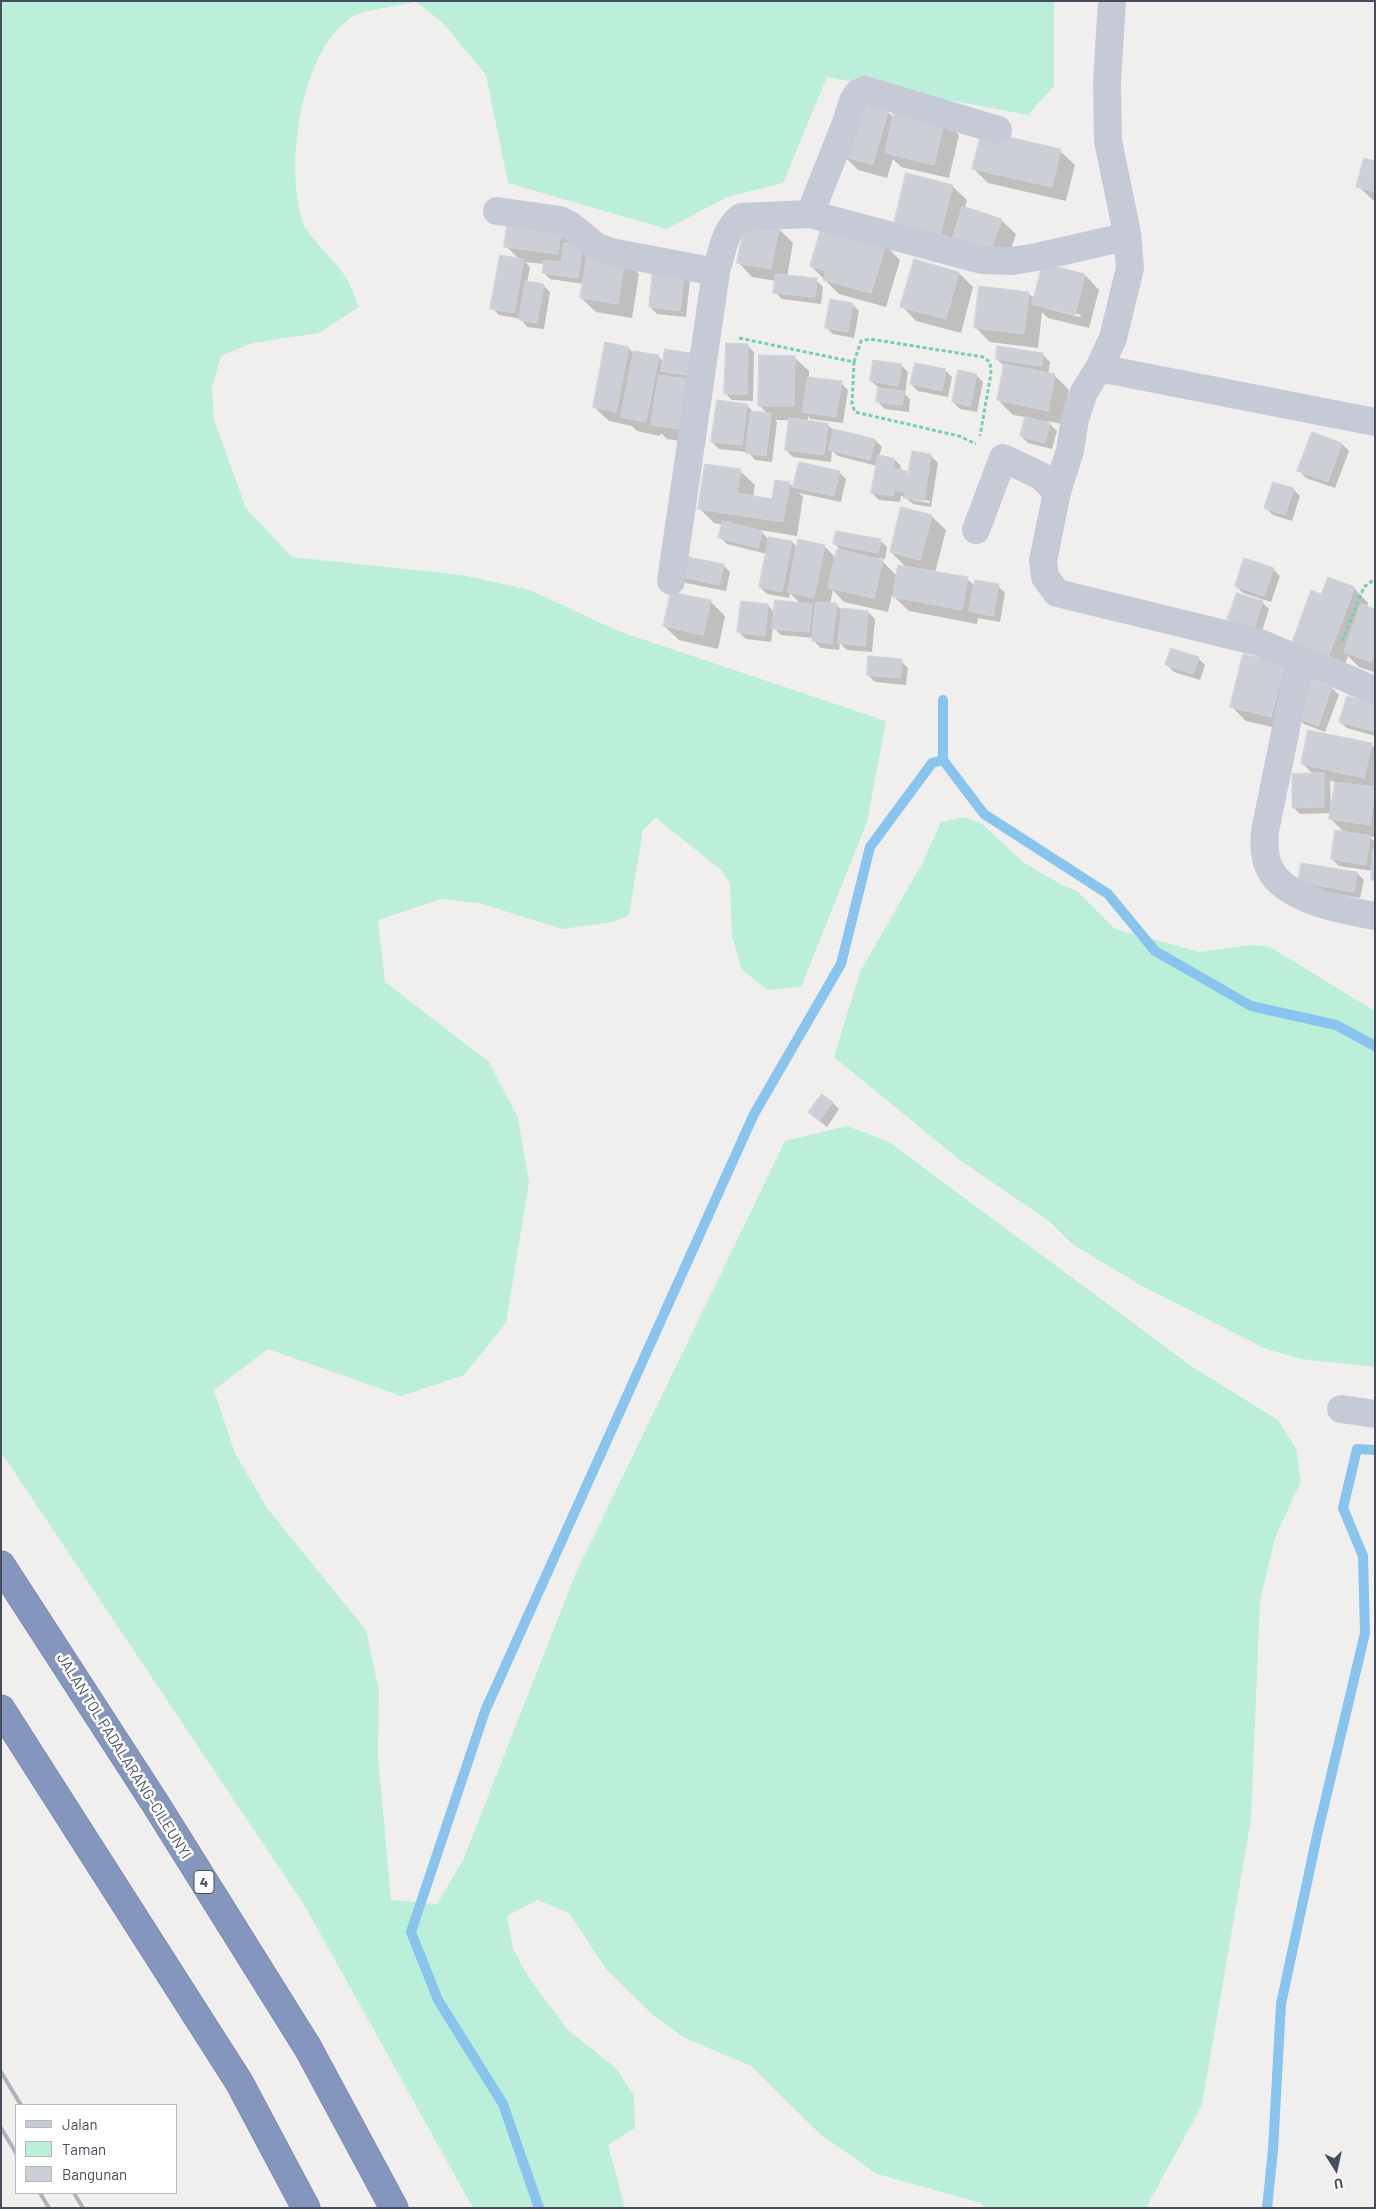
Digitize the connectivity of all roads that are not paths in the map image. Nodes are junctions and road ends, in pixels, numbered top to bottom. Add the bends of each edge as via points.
1 (1112, 1) edge
2 (998, 130) dead end
3 (497, 211) dead end
4 (810, 214) junction
5 (1121, 236) junction
6 (716, 272) junction
7 (1099, 368) junction
8 (1375, 422) edge
9 (1039, 478) junction
10 (976, 530) dead end
11 (671, 581) dead end
12 (1300, 660) junction
13 (1375, 691) edge
14 (1375, 916) edge
15 (1341, 1409) dead end
16 (1375, 1414) edge
17 (1, 1565) edge
18 (1, 1709) edge
19 (306, 2208) edge
20 (394, 2208) edge

1 - 5 street via 1107,82 1108,141
2 - 4 street via 865,90 858,93
3 - 6 street via 560,220 597,247 611,252
4 - 5 street via 982,260 1012,261
4 - 6 street via 741,217 728,233
5 - 7 street via 1130,268 1113,338
6 - 11 street
7 - 8 street
7 - 9 street via 1084,392 1070,450
9 - 10 street via 1004,458
9 - 12 street via 1042,561 1045,577 1057,593 1258,642
12 - 13 street
12 - 14 street via 1265,831 1267,863 1278,882 1298,894 1334,908
15 - 16 street
17 - 20 highway, JALAN TOL PADALARANG–CILEUNYI / 4 via 308,2048
18 - 19 highway via 239,2082

